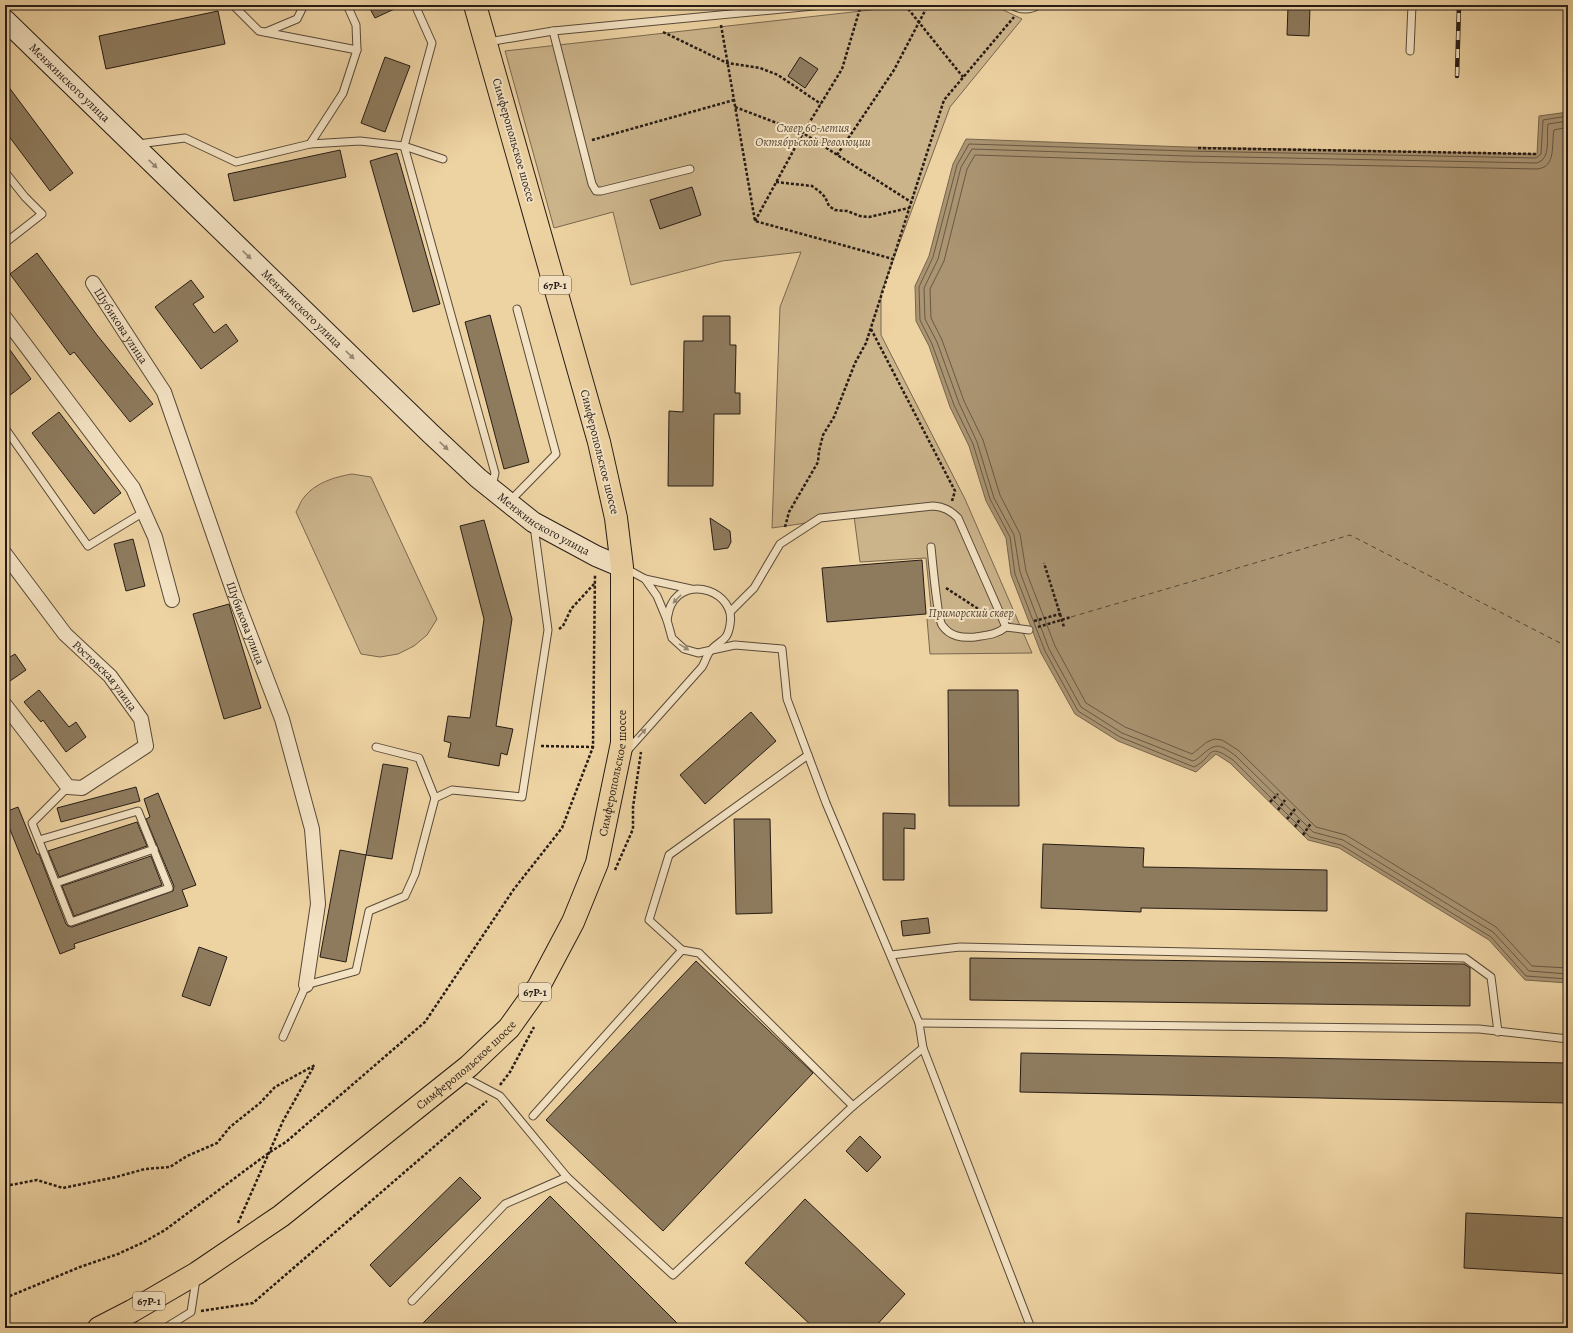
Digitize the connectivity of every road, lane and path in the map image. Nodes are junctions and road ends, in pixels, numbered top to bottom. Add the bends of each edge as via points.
1 (233, 5) edge
2 (304, 5) edge
3 (347, 5) edge
4 (415, 5) edge
5 (475, 5) edge
6 (824, 5) edge
7 (861, 5) edge
8 (905, 5) edge
9 (928, 5) edge
10 (1011, 5) edge
11 (1038, 5) edge
12 (1412, 5) edge
13 (1020, 10) junction
14 (719, 15) junction
15 (5, 20) edge
16 (642, 22) junction
17 (919, 22) junction
18 (552, 31) junction
19 (266, 32) junction
20 (486, 42) junction
21 (356, 50) junction
22 (1410, 51) dead end
23 (727, 63) junction
24 (963, 77) junction
25 (734, 100) junction
26 (821, 104) junction
27 (735, 107) junction
28 (803, 133) junction
29 (582, 143) junction
30 (310, 144) junction
31 (134, 145) junction
32 (404, 146) junction
33 (1198, 148) dead end
34 (1537, 154) dead end
35 (838, 155) junction
36 (443, 159) dead end
37 (690, 169) dead end
38 (5, 172) edge
39 (776, 182) junction
40 (911, 202) junction
41 (909, 208) junction
42 (755, 221) junction
43 (5, 243) edge
44 (893, 259) junction
45 (93, 283) dead end
46 (517, 309) dead end
47 (5, 318) edge
48 (870, 329) junction
49 (5, 428) edge
50 (491, 488) junction
51 (509, 503) junction
52 (950, 509) junction
53 (144, 512) junction
54 (533, 522) junction
55 (780, 544) junction
56 (931, 547) dead end
57 (5, 554) edge
58 (596, 556) junction
59 (1044, 564) dead end
60 (622, 567) junction
61 (645, 579) junction
62 (935, 581) junction
63 (594, 584) junction
64 (691, 589) junction
65 (172, 600) dead end
66 (731, 612) junction
67 (1060, 614) junction
68 (1071, 616) dead end
69 (667, 620) junction
70 (1030, 626) junction
71 (1006, 627) junction
72 (1064, 627) dead end
73 (547, 640) junction
74 (710, 651) junction
75 (5, 705) edge
76 (530, 746) junction
77 (376, 747) dead end
78 (592, 747) junction
79 (808, 755) junction
80 (617, 764) junction
81 (68, 787) junction
82 (1278, 794) dead end
83 (435, 798) junction
84 (1285, 800) dead end
85 (1270, 802) dead end
86 (1295, 809) dead end
87 (1278, 810) dead end
88 (1287, 819) dead end
89 (1300, 819) dead end
90 (1312, 823) dead end
91 (1295, 827) dead end
92 (1303, 835) dead end
93 (39, 840) junction
94 (154, 849) junction
95 (56, 883) junction
96 (682, 950) junction
97 (891, 955) junction
98 (306, 985) junction
99 (920, 1023) junction
100 (1498, 1032) junction
101 (283, 1037) dead end
102 (1568, 1039) edge
103 (922, 1048) junction
104 (460, 1075) junction
105 (853, 1106) junction
106 (533, 1116) dead end
107 (270, 1152) junction
108 (567, 1177) junction
109 (5, 1186) edge
110 (235, 1228) dead end
111 (197, 1273) junction
112 (5, 1298) edge
113 (412, 1301) dead end
114 (100, 1328) edge
115 (165, 1328) edge
116 (1031, 1328) edge

1 - 19 lane via 259,31
2 - 19 lane via 297,19
3 - 21 lane via 356,25
4 - 32 lane via 432,43
5 - 20 main road, Симферопольское шоссе / 67Р-1
6 - 14 lane
7 - 26 path via 842,69
8 - 17 path
9 - 17 path
10 - 13 lane
11 - 13 lane
12 - 22 lane
13 - 24 path
14 - 16 lane
14 - 23 path
15 - 31 street, Менжинского улица
16 - 18 lane
16 - 23 path
17 - 24 path
17 - 35 path via 894,70
18 - 20 lane
18 - 29 lane
19 - 21 lane
20 - 60 main road, Симферопольское шоссе / 67Р-1 via 599,442 616,518
21 - 30 lane via 343,93
23 - 25 path
23 - 26 path via 760,68 778,75
24 - 40 path via 944,100
25 - 27 path
25 - 29 path
26 - 28 path
27 - 28 path
27 - 42 path
28 - 35 path
28 - 39 path
29 - 37 lane via 596,191 601,192
30 - 31 lane via 236,162 185,138
30 - 32 lane via 360,141
31 -> 50 street, Менжинского улица via 430,433
32 - 36 lane
32 - 50 lane via 495,473
33 - 34 path
35 - 40 path
38 - 43 lane via 42,214
39 - 41 path via 812,186 825,197 829,206 860,216 869,217
39 - 42 path
40 - 41 path
41 - 44 path
42 - 44 path
44 - 48 path
45 - 98 street, Шубикова улица via 164,392 235,596 282,719 312,829 318,904
46 - 51 lane via 556,454
47 - 53 street via 133,488
48 - 52 path via 955,491
48 - 55 path via 834,417 823,435 818,462 789,512
49 - 53 lane via 88,546
50 - 51 street, Менжинского улица
51 - 54 street, Менжинского улица
52 - 55 lane via 933,506 820,518
52 - 71 lane via 958,518
53 - 65 street via 155,537
54 - 58 street, Менжинского улица
54 - 73 lane via 548,630
55 - 66 lane via 754,588
56 - 62 lane
57 - 81 street, Ростовская улица via 65,634 110,676 141,720 146,746 82,788
58 - 60 street, Менжинского улица
58 - 63 path
59 - 67 path
60 - 61 lane
60 - 80 main road, Симферопольское шоссе / 67Р-1 via 622,743
61 - 64 lane
61 - 69 lane via 657,596
62 - 71 path
62 - 71 lane via 941,624 950,634 963,638 987,635 999,633
63 - 73 path via 571,609 563,626
63 - 78 path
64 - 66 lane via 709,590 722,598
64 -> 69 lane via 679,595 671,605
66 - 74 lane via 731,624 726,638
67 - 70 path
67 - 72 path
68 - 70 path
69 -> 74 lane via 672,638 684,649 698,654
70 - 71 lane
73 - 76 lane
74 - 79 lane via 735,645 782,649 787,699
80 -> 74 lane via 637,738 702,667
75 - 81 street
76 - 78 path
76 - 83 lane via 522,797 452,790
77 - 83 lane via 419,758
78 - 107 path via 562,828 514,889 425,1022 286,1142
79 - 96 lane via 669,855 649,920
79 - 97 lane
80 - 104 main road, Симферопольское шоссе / 67Р-1 via 597,863 573,922 539,986 509,1028
81 - 93 lane via 32,823
82 - 85 path
83 - 98 lane via 416,874 405,896 368,911 356,971
84 - 87 path
86 - 88 path
89 - 91 path
90 - 92 path
93 - 94 lane via 138,811
93 - 95 lane
94 - 95 lane
94 - 95 lane via 169,888 71,922
96 - 105 lane via 699,953
96 - 106 lane
97 - 99 lane
97 - 100 lane via 960,947 1465,958 1491,977
98 - 101 lane
99 - 100 lane
99 - 103 lane
100 - 102 lane
103 - 105 lane
103 - 116 lane
104 - 108 lane via 500,1096
104 - 111 main road, Симферопольское шоссе / 67Р-1 via 281,1216
105 - 108 lane via 673,1275
107 - 109 path via 283,1122 315,1065 275,1087 230,1127 217,1143 187,1156 170,1167 146,1169 63,1188 37,1180
107 - 110 path
107 - 112 path via 165,1230 144,1242
108 - 113 lane via 505,1204
111 - 114 main road, Симферопольское шоссе / 67Р-1
111 - 115 lane via 191,1312

